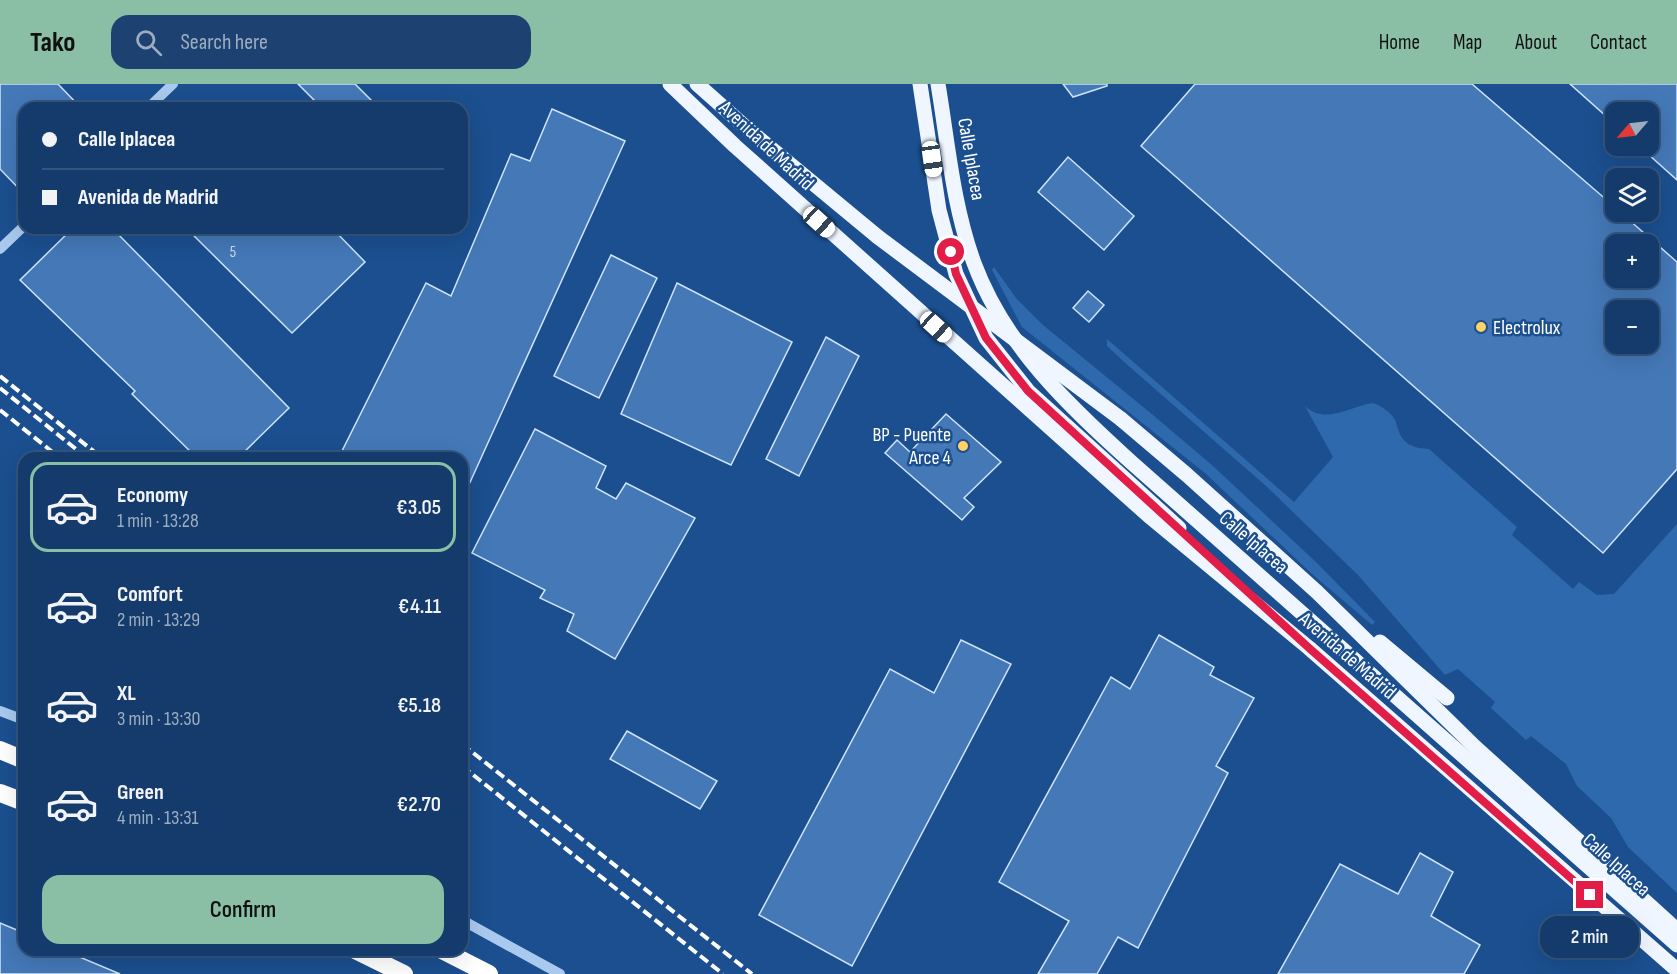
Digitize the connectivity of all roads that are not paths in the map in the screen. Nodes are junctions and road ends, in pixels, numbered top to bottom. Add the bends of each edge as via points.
1 (173, 84) edge
2 (670, 84) edge
3 (697, 84) edge
4 (920, 84) edge
5 (938, 84) edge
6 (154, 102) edge
7 (18, 232) edge
8 (0, 249) edge
9 (1317, 592) junction
10 (1309, 648) junction
11 (1447, 698) dead end
12 (0, 711) edge
13 (18, 718) edge
14 (0, 750) edge
15 (18, 758) edge
16 (0, 793) edge
17 (18, 800) edge
18 (468, 923) edge
19 (1677, 930) edge
20 (1677, 945) edge
21 (352, 956) edge
22 (367, 956) edge
23 (454, 956) edge
24 (1677, 970) edge
25 (383, 974) edge
26 (404, 974) edge
27 (489, 974) edge
28 (560, 974) edge

1 - 6 street
2 - 10 main road, Avenida de Madrid via 1149,516
3 - 9 main road, Avenida de Madrid, bridge via 878,237 1121,419
4 - 10 main road, Calle Iplacea via 939,210 956,274 986,338 1036,399
5 - 20 main road, Calle Iplacea via 958,207 974,264 1006,328 1045,380 1131,462
7 - 8 street
9 - 11 main road
9 - 19 main road, Avenida de Madrid via 1475,747
10 - 24 main road, Avenida de Madrid
12 - 13 street
14 - 15 highway
16 - 17 highway
18 - 28 street
21 - 25 highway
22 - 26 highway
23 - 27 highway

